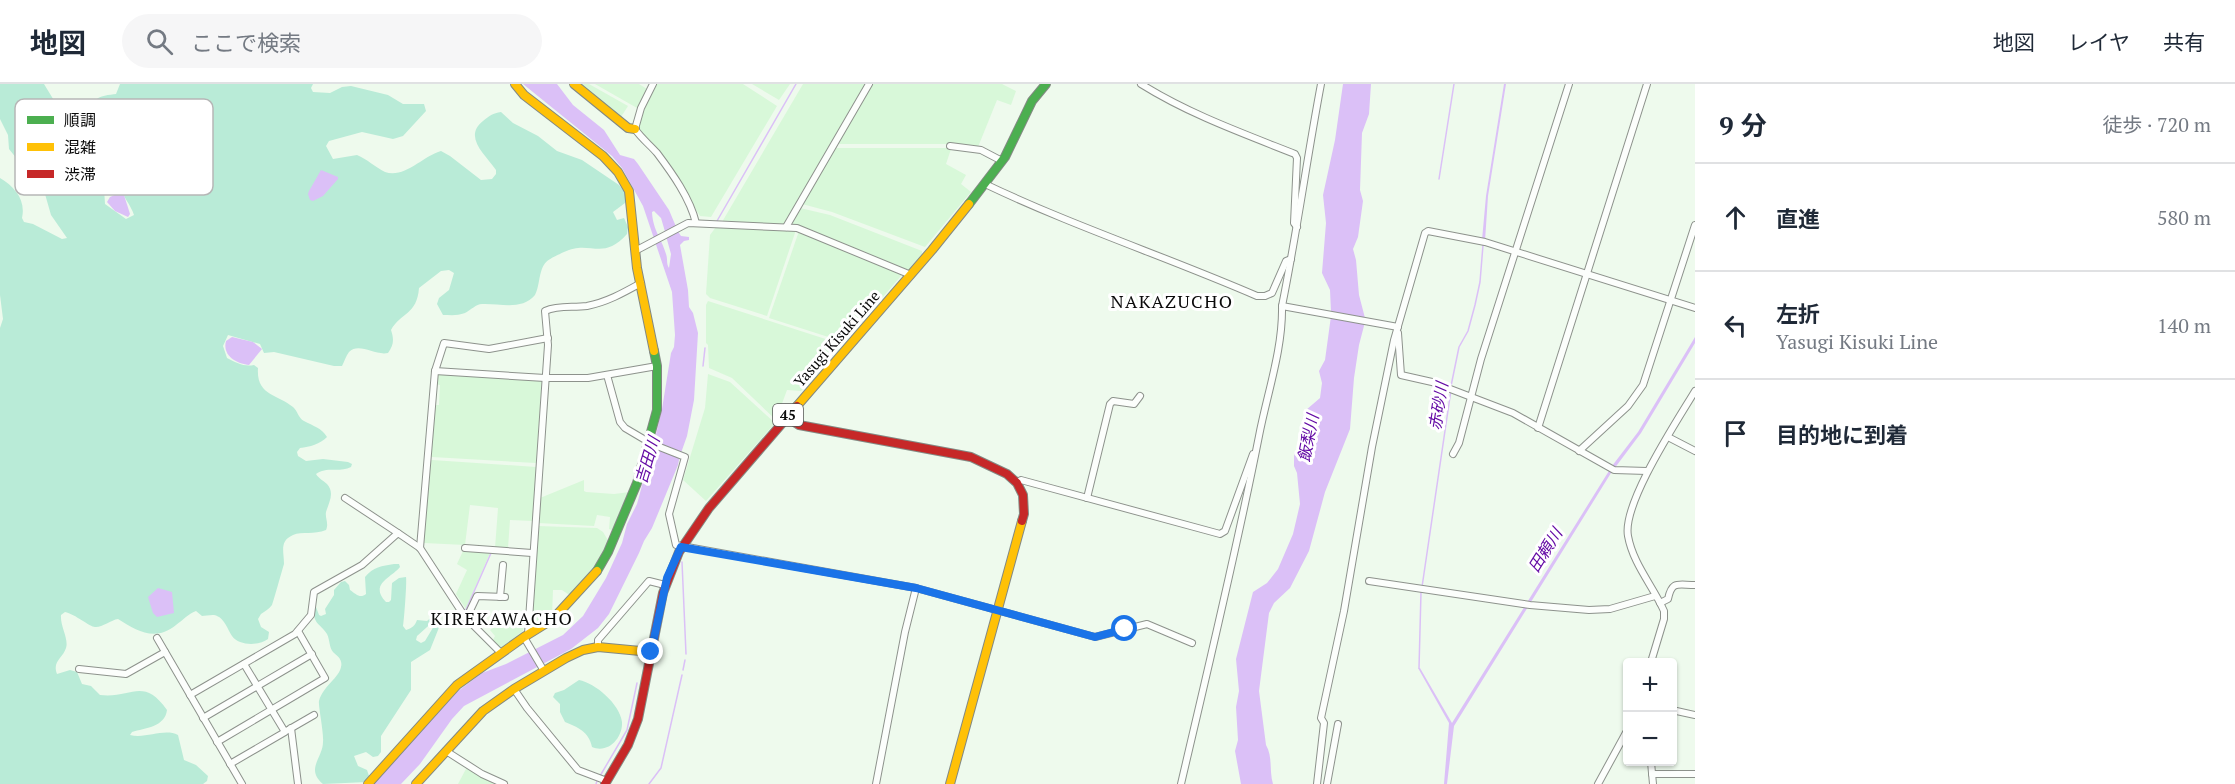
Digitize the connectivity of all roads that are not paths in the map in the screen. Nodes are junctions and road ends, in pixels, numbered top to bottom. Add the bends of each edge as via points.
1 (515, 84) edge
2 (574, 84) edge
3 (653, 84) edge
4 (868, 84) edge
5 (1046, 84) edge
6 (1141, 84) edge
7 (1321, 84) edge
8 (1569, 84) edge
9 (1647, 84) edge
10 (635, 129) junction
11 (950, 146) dead end
12 (1002, 161) junction
13 (985, 184) junction
14 (692, 223) junction
15 (1695, 225) edge
16 (786, 227) junction
17 (1297, 228) junction
18 (1515, 251) junction
19 (635, 252) junction
20 (1291, 259) junction
21 (1587, 274) junction
22 (911, 275) junction
23 (641, 283) junction
24 (1670, 300) junction
25 (1284, 306) junction
26 (1695, 308) edge
27 (1396, 326) junction
28 (548, 338) junction
29 (657, 366) junction
30 (435, 371) junction
31 (607, 375) junction
32 (545, 378) junction
33 (1695, 392) edge
34 (1140, 396) dead end
35 (1471, 397) junction
36 (786, 417) junction
37 (1538, 428) junction
38 (1668, 437) junction
39 (1258, 442) junction
40 (652, 443) junction
41 (1579, 451) junction
42 (1695, 451) edge
43 (1453, 454) dead end
44 (1647, 471) junction
45 (1017, 483) junction
46 (345, 498) dead end
47 (1087, 498) junction
48 (398, 532) junction
49 (681, 547) junction
50 (420, 548) junction
51 (465, 548) dead end
52 (532, 554) junction
53 (503, 565) dead end
54 (1369, 581) dead end
55 (665, 585) junction
56 (1695, 585) edge
57 (916, 588) junction
58 (1655, 596) junction
59 (1660, 603) junction
60 (997, 611) junction
61 (466, 619) junction
62 (298, 631) junction
63 (526, 636) junction
64 (157, 638) dead end
65 (1192, 643) dead end
66 (598, 647) junction
67 (165, 652) junction
68 (651, 652) junction
69 (501, 653) junction
70 (312, 654) junction
71 (1652, 658) edge
72 (244, 664) junction
73 (79, 669) dead end
74 (543, 670) junction
75 (258, 687) junction
76 (514, 689) junction
77 (190, 695) junction
78 (272, 709) junction
79 (1677, 711) edge
80 (314, 715) dead end
81 (1695, 715) edge
82 (203, 718) junction
83 (1338, 724) dead end
84 (288, 730) junction
85 (1623, 738) edge
86 (217, 742) junction
87 (446, 751) junction
88 (231, 764) junction
89 (1651, 766) edge
90 (1652, 774) junction
91 (1695, 774) edge
92 (606, 782) edge
93 (298, 783) edge
94 (242, 784) edge
95 (290, 784) edge
96 (368, 784) edge
97 (416, 784) edge
98 (504, 784) edge
99 (876, 784) edge
100 (950, 784) edge
101 (1182, 784) edge
102 (1317, 784) edge
103 (1327, 784) edge
104 (1598, 784) edge
105 (1653, 784) edge

1 - 19 street via 618,172 630,195
2 - 10 street via 628,128
3 - 10 street
4 - 16 street
5 - 12 street, Yasugi Kisuki Line / 45 via 1032,100
6 - 17 street via 1224,127 1294,154
7 - 17 street
8 - 18 street
9 - 21 street
10 - 14 street via 667,167 687,200
11 - 12 street via 981,150
12 - 13 street, Yasugi Kisuki Line / 45
13 - 20 street via 1260,297 1272,293 1286,261
13 - 22 street, Yasugi Kisuki Line / 45
14 - 16 street
14 - 19 street
15 - 24 street
16 - 22 street via 799,228
17 - 20 street
18 - 21 street
18 - 27 street via 1438,231 1426,232
18 - 35 street
19 - 23 street
20 - 25 street
21 - 24 street
21 - 37 street
22 - 36 street, Yasugi Kisuki Line / 45
23 - 28 street via 605,302 545,310
23 - 29 street
24 - 26 street
24 - 41 street via 1643,386 1628,406
25 - 27 street
25 - 39 street
27 - 35 street via 1403,376
27 - 102 street via 1321,718 1324,723
28 - 30 street via 489,349 444,343
28 - 32 street
29 - 31 street
29 - 40 street
30 - 32 street
30 - 50 street
31 - 32 street
31 - 40 street via 620,422
32 - 52 street
33 - 38 street
34 - 47 street via 1134,404 1110,404
35 - 37 street via 1513,413
35 - 43 street
36 - 45 street via 799,425 971,457
36 - 49 street, Yasugi Kisuki Line / 45
37 - 41 street
38 - 42 street
38 - 44 street
39 - 47 street via 1225,531 1220,534
39 - 101 street
40 - 49 street via 682,454 685,460 669,514 674,543
40 - 63 street via 625,513 595,574 560,613
41 - 44 street via 1612,469
44 - 58 street via 1627,529 1633,552
45 - 47 street via 1021,480
45 - 60 street via 1023,495 1024,514
46 - 48 street
48 - 50 street
48 - 62 street via 362,565 314,592 311,615
49 - 55 street, Yasugi Kisuki Line / 45
49 - 57 street
50 - 61 street
51 - 52 street
52 - 63 street
53 - 61 street via 503,597 477,596
54 - 58 street via 1527,604 1602,610
55 - 66 street via 649,581 598,640
55 - 68 street, Yasugi Kisuki Line / 45
56 - 59 street via 1675,585 1670,588 1668,599
57 - 60 street
57 - 99 street
58 - 59 street
59 - 71 street via 1664,619
60 - 65 street via 1095,637 1148,624
60 - 100 street
61 - 69 street
62 - 70 street
62 - 72 street
63 - 69 street
63 - 74 street
64 - 67 street
66 - 68 street
66 - 74 street
67 - 73 street via 126,674
67 - 77 street
68 - 92 street, Yasugi Kisuki Line / 45 via 638,719
69 - 96 street via 457,685
70 - 75 street
70 - 78 street via 325,678
72 - 75 street
72 - 77 street
74 - 76 street
75 - 78 street
75 - 82 street
76 - 87 street via 483,711
76 - 92 street via 578,770
77 - 82 street
78 - 84 street
78 - 86 street
79 - 81 street
80 - 84 street
82 - 86 street
83 - 103 street
84 - 88 street
84 - 93 street
85 - 104 street
86 - 88 street
87 - 97 street
87 - 98 street
88 - 94 street
89 - 90 street
90 - 91 street
90 - 105 street
93 - 95 street

